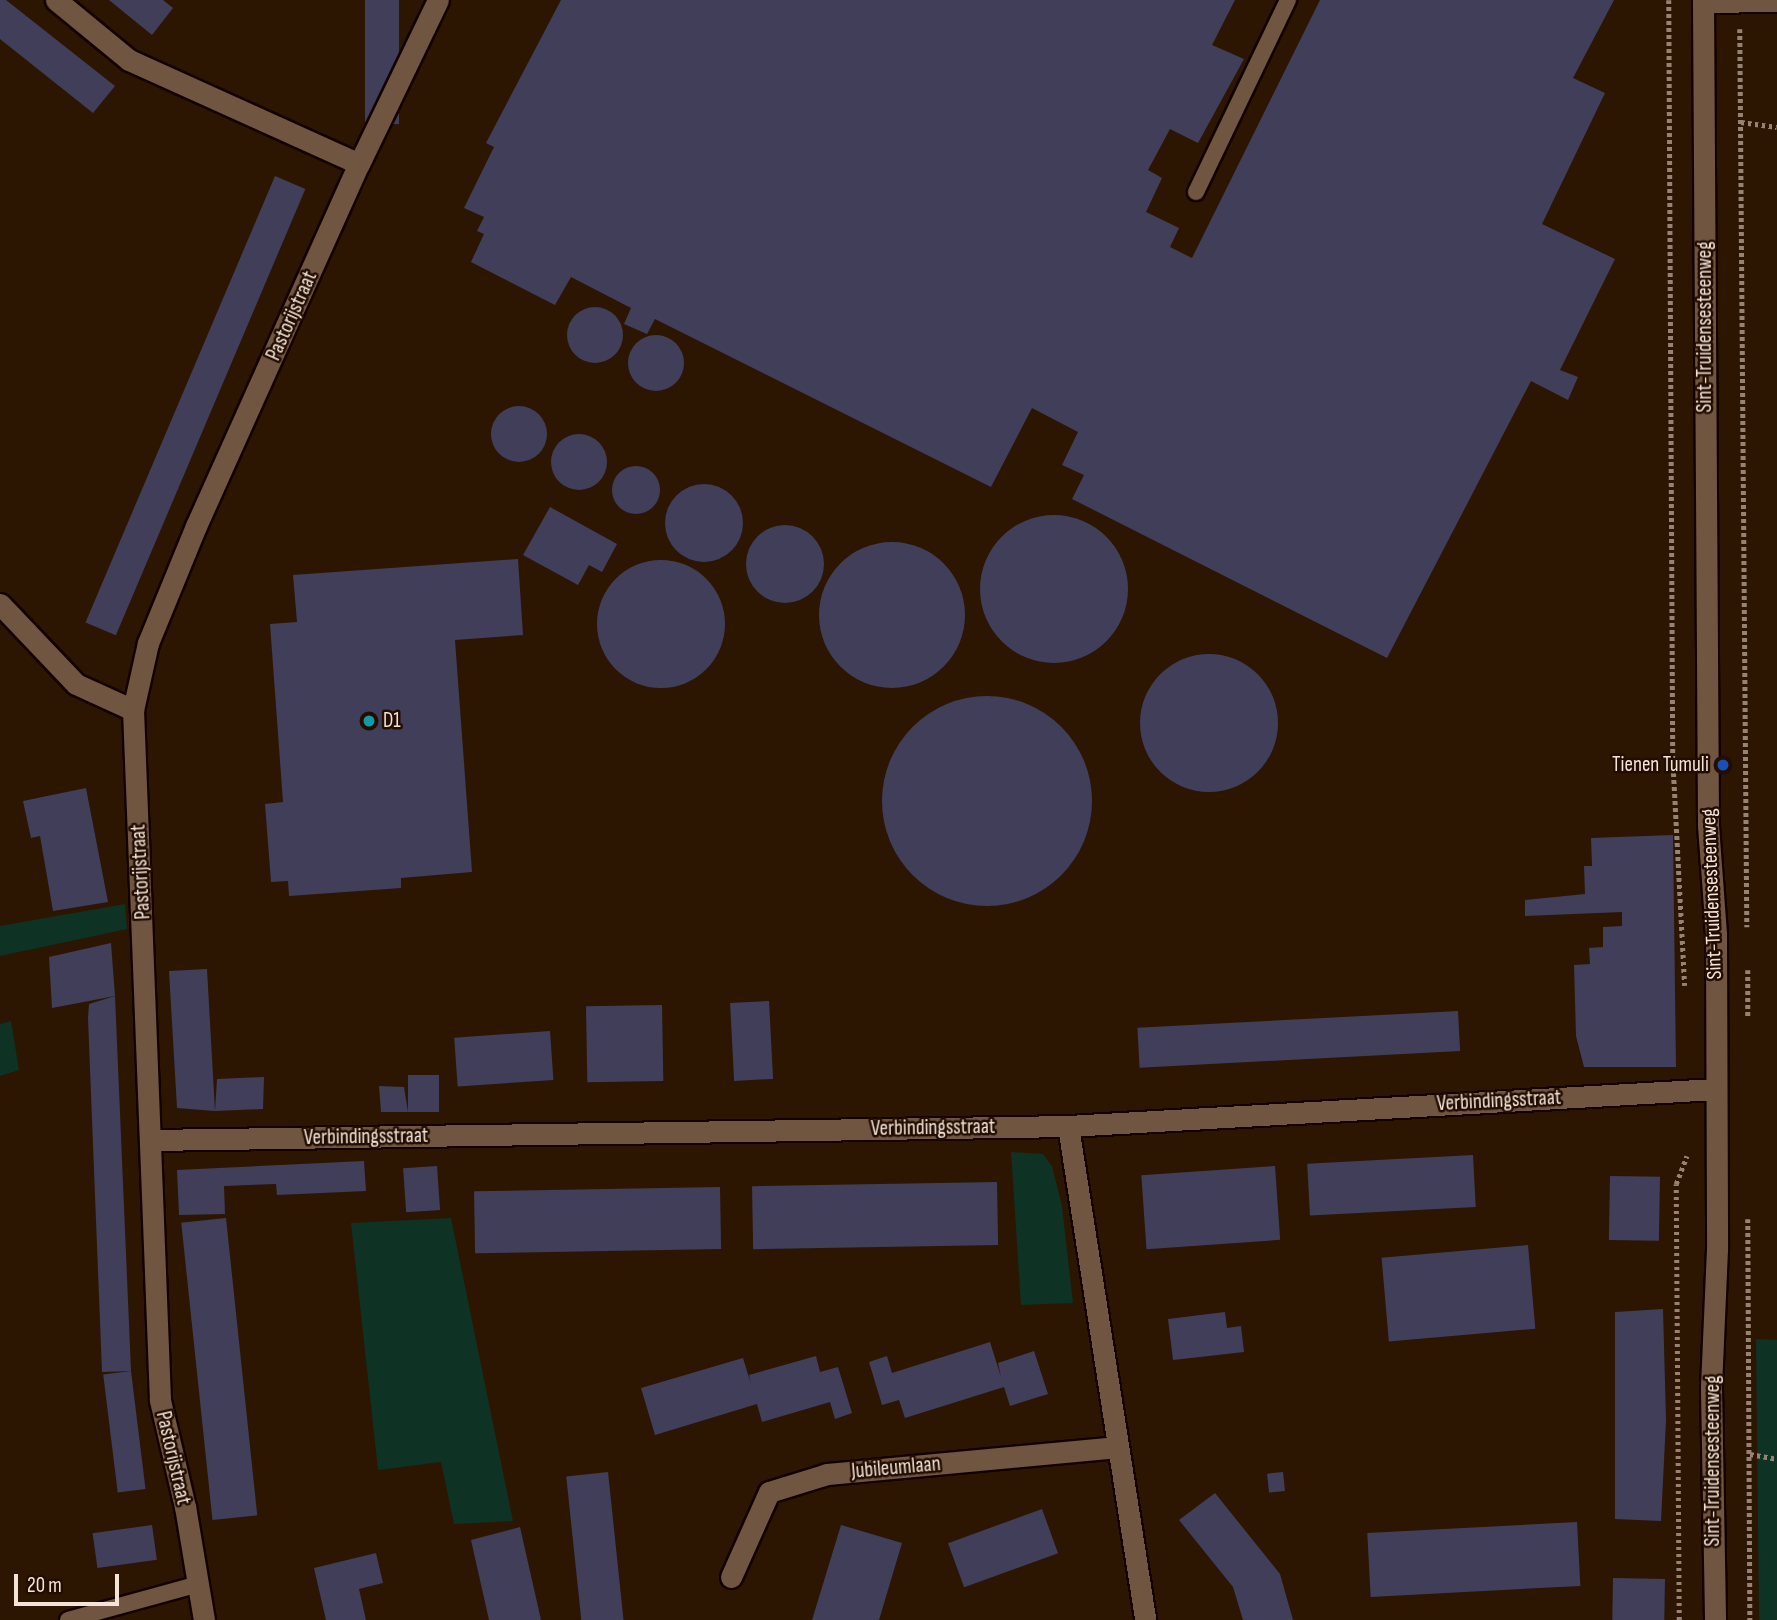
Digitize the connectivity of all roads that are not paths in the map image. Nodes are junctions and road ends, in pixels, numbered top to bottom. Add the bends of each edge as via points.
1 (57, 0) edge
2 (438, 0) edge
3 (1288, 0) edge
4 (1703, 2) edge
5 (1777, 4) edge
6 (359, 164) junction
7 (1196, 192) dead end
8 (0, 604) edge
9 (134, 710) junction
10 (1716, 1089) junction
11 (1068, 1126) junction
12 (150, 1140) junction
13 (1116, 1447) junction
14 (731, 1577) dead end
15 (195, 1585) junction
16 (68, 1620) edge
17 (204, 1620) edge
18 (1145, 1620) edge
19 (1714, 1620) edge

1 - 6 street via 129,60
2 - 6 street, Pastorijstraat
3 - 7 lane
4 - 5 lane
4 - 10 street, Sint-Truidensesteenweg via 1708,813 1716,933
6 - 9 street, Pastorijstraat via 153,631
8 - 9 street via 76,684
9 - 12 street, Pastorijstraat
10 - 11 street, Verbindingsstraat
10 - 19 street, Sint-Truidensesteenweg via 1711,1388
11 - 12 street, Verbindingsstraat
11 - 13 street
12 - 15 street, Pastorijstraat via 160,1400 185,1507
13 - 14 street, Jubileumlaan via 827,1474 769,1492
13 - 18 street
15 - 16 lane
15 - 17 street, Pastorijstraat

